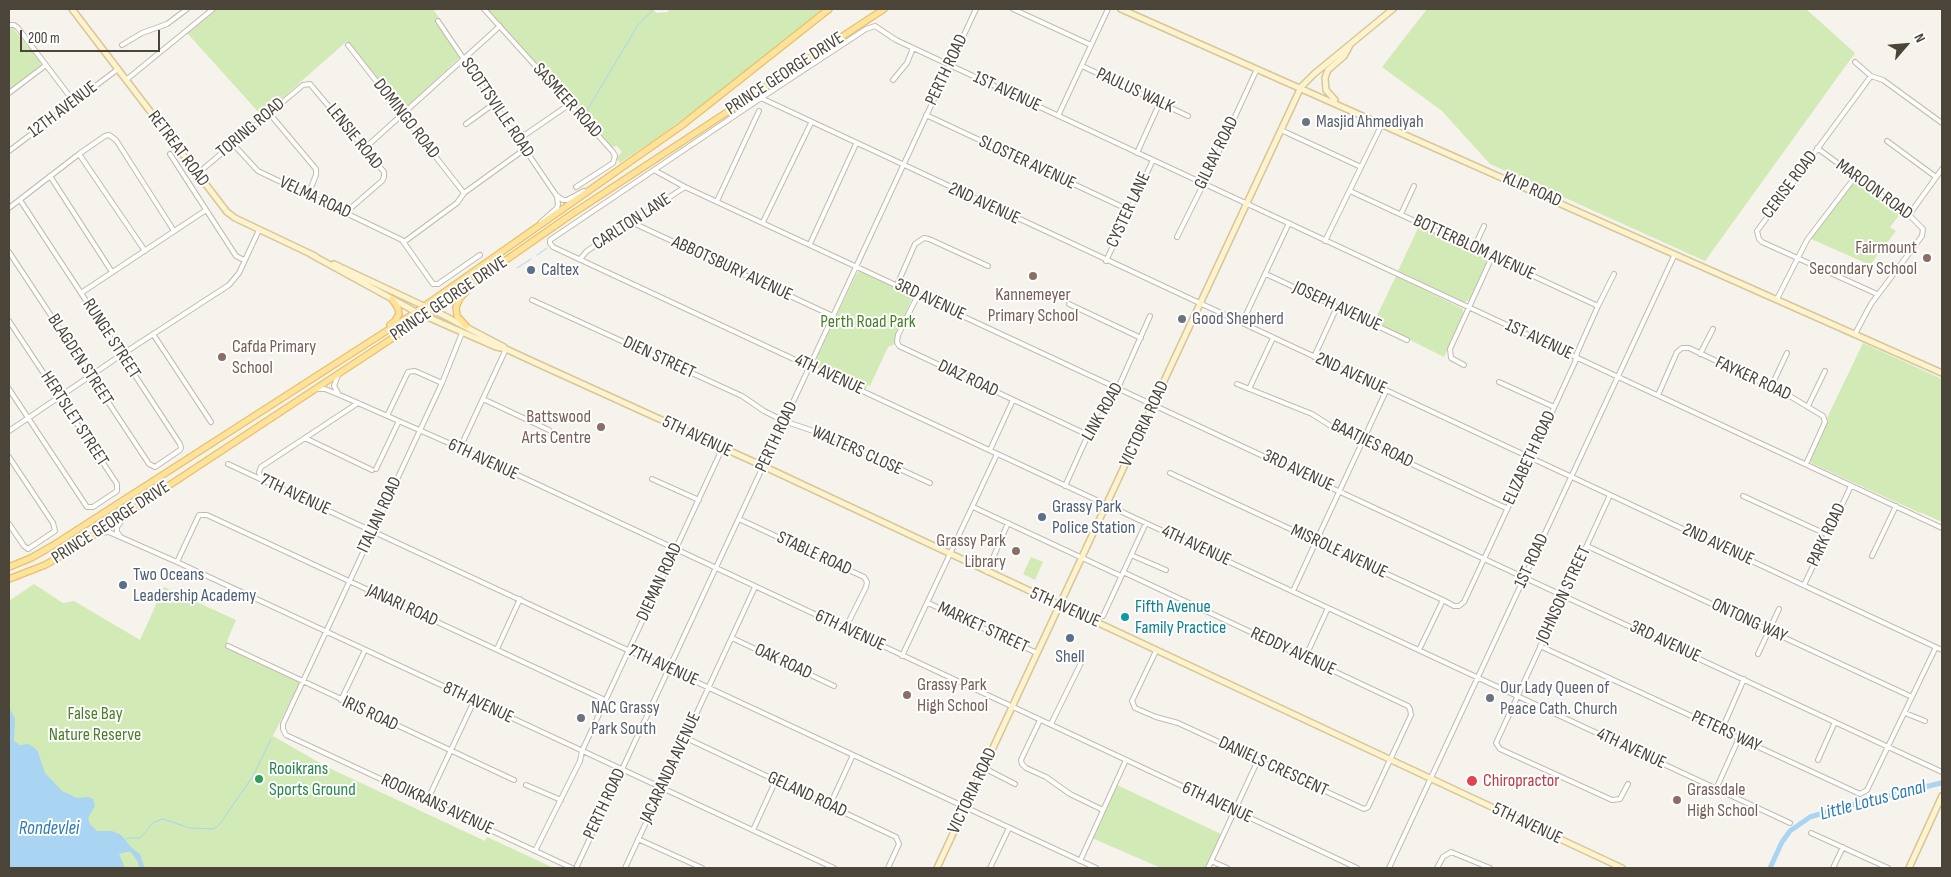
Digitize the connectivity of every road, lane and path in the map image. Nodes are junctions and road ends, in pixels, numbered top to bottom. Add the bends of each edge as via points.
1 (72, 9) edge
2 (174, 9) edge
3 (187, 9) edge
4 (484, 9) edge
5 (829, 9) edge
6 (884, 9) edge
7 (976, 9) edge
8 (1013, 9) edge
9 (1108, 9) edge
10 (1122, 9) edge
11 (1392, 9) edge
12 (211, 10) edge
13 (179, 14) junction
14 (438, 21) dead end
15 (9, 25) edge
16 (500, 26) junction
17 (1351, 43) junction
18 (348, 44) dead end
19 (122, 45) dead end
20 (1090, 46) junction
21 (913, 48) junction
22 (464, 58) junction
23 (1854, 62) dead end
24 (46, 65) junction
25 (950, 65) junction
26 (1082, 66) junction
27 (118, 69) junction
28 (1257, 69) junction
29 (1871, 76) junction
30 (126, 80) junction
31 (893, 80) dead end
32 (306, 84) joint
33 (1301, 87) junction
34 (9, 93) edge
35 (761, 98) junction
36 (74, 102) junction
37 (1160, 102) junction
38 (495, 103) junction
39 (570, 104) junction
40 (1342, 106) junction
41 (759, 111) dead end
42 (269, 113) junction
43 (403, 115) junction
44 (926, 115) junction
45 (1058, 116) junction
46 (1188, 116) dead end
47 (811, 123) junction
48 (1942, 123) edge
49 (466, 124) dead end
50 (1382, 124) junction
51 (1281, 130) junction
52 (520, 139) junction
53 (1887, 141) dead end
54 (234, 144) junction
55 (856, 144) junction
56 (365, 148) junction
57 (1818, 148) junction
58 (525, 149) junction
59 (9, 152) edge
60 (1137, 152) junction
61 (79, 154) junction
62 (170, 154) dead end
63 (1153, 160) junction
64 (903, 166) junction
65 (1361, 167) junction
66 (1942, 169) edge
67 (654, 170) junction
68 (197, 174) junction
69 (50, 176) junction
70 (1855, 177) junction
71 (1936, 178) junction
72 (599, 183) junction
73 (1203, 184) junction
74 (1414, 186) dead end
75 (576, 187) dead end
76 (686, 187) junction
77 (1350, 191) junction
78 (464, 193) junction
79 (556, 194) junction
80 (308, 195) junction
81 (20, 200) junction
82 (717, 201) junction
83 (1247, 204) junction
84 (9, 208) edge
85 (206, 210) junction
86 (1128, 210) junction
87 (345, 213) junction
88 (1401, 214) junction
89 (1909, 215) junction
90 (631, 222) junction
91 (763, 222) junction
92 (1289, 224) junction
93 (1484, 226) dead end
94 (537, 227) junction
95 (259, 230) junction
96 (174, 231) junction
97 (1177, 237) dead end
98 (1325, 241) junction
99 (404, 242) junction
100 (810, 244) junction
101 (1474, 248) junction
102 (145, 251) junction
103 (9, 252) edge
104 (1675, 254) junction
105 (312, 255) junction
106 (480, 255) dead end
107 (1492, 257) junction
108 (1797, 257) junction
109 (580, 259) junction
110 (244, 260) junction
111 (1106, 260) junction
112 (856, 266) junction
113 (988, 266) dead end
114 (112, 272) junction
115 (1266, 274) junction
116 (1614, 274) dead end
117 (482, 277) junction
118 (897, 285) junction
119 (82, 293) junction
120 (918, 294) junction
121 (1877, 294) junction
122 (392, 299) junction
123 (1777, 299) junction
124 (532, 300) dead end
125 (1069, 304) dead end
126 (1200, 304) junction
127 (424, 306) junction
128 (1598, 306) junction
129 (1337, 307) junction
130 (1469, 308) junction
131 (434, 310) junction
132 (416, 312) junction
133 (426, 316) junction
134 (833, 316) junction
135 (1150, 316) dead end
136 (9, 320) edge
137 (1242, 323) junction
138 (466, 326) junction
139 (1713, 329) dead end
140 (462, 333) junction
141 (153, 334) junction
142 (1855, 334) junction
143 (1141, 338) junction
144 (1273, 338) junction
145 (1407, 340) dead end
146 (506, 349) junction
147 (1700, 354) junction
148 (1787, 354) dead end
149 (121, 355) junction
150 (348, 356) junction
151 (1314, 357) junction
152 (1576, 357) junction
153 (1464, 365) dead end
154 (810, 366) junction
155 (1825, 371) dead end
156 (339, 373) junction
157 (1942, 373) edge
158 (91, 376) junction
159 (1618, 377) junction
160 (1499, 382) dead end
161 (442, 383) junction
162 (1237, 384) dead end
163 (1771, 387) junction
164 (1118, 388) junction
165 (9, 389) edge
166 (316, 389) junction
167 (1249, 389) junction
168 (1386, 391) junction
169 (1658, 395) junction
170 (342, 396) junction
171 (59, 397) junction
172 (483, 399) junction
173 (1013, 400) junction
174 (358, 403) junction
175 (1154, 404) junction
176 (1808, 406) junction
177 (1554, 407) junction
178 (387, 416) junction
179 (28, 419) junction
180 (399, 421) junction
181 (784, 421) junction
182 (211, 422) dead end
183 (420, 430) junction
184 (549, 430) dead end
185 (9, 432) edge
186 (1088, 435) junction
187 (305, 438) junction
188 (1363, 441) junction
189 (460, 448) junction
190 (722, 449) junction
191 (990, 450) junction
192 (997, 454) junction
193 (9, 457) edge
194 (1531, 458) junction
195 (228, 464) dead end
196 (1806, 464) junction
197 (763, 466) junction
198 (152, 467) joint
199 (1170, 473) dead end
200 (1571, 477) junction
201 (261, 479) junction
202 (652, 479) dead end
203 (930, 483) dead end
204 (1065, 486) junction
205 (1851, 486) junction
206 (1340, 491) junction
207 (1610, 495) junction
208 (1743, 496) dead end
209 (699, 500) junction
210 (1107, 505) junction
211 (1896, 506) junction
212 (973, 507) junction
213 (1506, 508) junction
214 (127, 514) junction
215 (739, 519) junction
216 (1008, 523) junction
217 (1146, 523) junction
218 (9, 524) edge
219 (1942, 528) edge
220 (373, 531) junction
221 (95, 535) junction
222 (1828, 535) junction
223 (122, 537) junction
224 (1316, 541) junction
225 (1587, 546) junction
226 (675, 550) junction
227 (950, 555) junction
228 (1131, 555) junction
229 (1872, 556) dead end
230 (1082, 558) junction
231 (1484, 558) junction
232 (176, 562) junction
233 (9, 567) edge
234 (716, 568) junction
235 (1166, 570) dead end
236 (986, 572) junction
237 (1122, 574) junction
238 (1524, 577) junction
239 (9, 580) edge
240 (349, 581) junction
241 (1804, 585) junction
242 (755, 587) junction
243 (1293, 591) junction
244 (1563, 596) junction
245 (520, 599) junction
246 (1443, 600) junction
247 (928, 603) junction
248 (1060, 606) junction
249 (1328, 608) junction
250 (1779, 609) dead end
251 (1103, 616) dead end
252 (846, 629) junction
253 (1769, 631) junction
254 (326, 632) junction
255 (732, 638) junction
256 (228, 646) dead end
257 (1540, 646) junction
258 (1936, 647) junction
259 (365, 650) junction
260 (497, 650) junction
261 (629, 650) junction
262 (1419, 650) junction
263 (1942, 650) edge
264 (1156, 651) junction
265 (1038, 654) junction
266 (1758, 654) dead end
267 (902, 656) junction
268 (1305, 658) junction
269 (1081, 663) dead end
270 (669, 669) junction
271 (1478, 677) junction
272 (1744, 680) junction
273 (303, 682) junction
274 (834, 686) dead end
275 (709, 688) junction
276 (1517, 696) junction
277 (1912, 697) junction
278 (341, 700) junction
279 (605, 700) junction
280 (474, 701) junction
281 (1013, 707) junction
282 (1905, 713) junction
283 (1040, 720) junction
284 (1925, 721) dead end
285 (1835, 722) junction
286 (283, 724) joint
287 (1051, 724) junction
288 (1722, 729) junction
289 (686, 738) junction
290 (1739, 738) junction
291 (1887, 746) junction
292 (451, 751) junction
293 (582, 751) junction
294 (853, 755) junction
295 (1126, 760) junction
296 (1258, 760) junction
297 (1390, 760) junction
298 (1818, 760) dead end
299 (984, 768) junction
300 (622, 770) junction
301 (1942, 772) edge
302 (1431, 779) junction
303 (514, 780) dead end
304 (776, 780) junction
305 (1015, 784) dead end
306 (1628, 784) dead end
307 (526, 785) dead end
308 (662, 788) junction
309 (1716, 788) junction
310 (1942, 796) edge
311 (560, 800) junction
312 (427, 801) junction
313 (830, 805) junction
314 (966, 807) junction
315 (1103, 810) junction
316 (1234, 811) junction
317 (1790, 823) dead end
318 (1009, 828) junction
319 (753, 830) junction
320 (1811, 833) dead end
321 (638, 839) junction
322 (1843, 847) junction
323 (535, 851) junction
324 (1080, 860) junction
325 (1211, 861) junction
326 (1343, 862) junction
327 (578, 867) edge
328 (572, 868) edge
329 (624, 868) edge
330 (702, 868) edge
331 (834, 868) edge
332 (888, 868) edge
333 (937, 868) edge
334 (990, 868) edge
335 (1096, 868) edge
336 (1208, 868) edge
337 (1227, 868) edge
338 (1340, 868) edge
339 (1357, 868) edge
340 (1389, 868) edge
341 (1437, 868) edge
342 (1490, 868) edge
343 (1622, 868) edge
344 (1833, 868) edge
345 (1888, 868) edge
346 (1909, 868) edge

1 - 27 street, RETREAT ROAD
2 - 13 street
3 - 13 street
4 - 16 street, SASMEER ROAD
5 - 72 main road, PRINCE GEORGE DRIVE via 681,126
6 - 117 main road, PRINCE GEORGE DRIVE
7 - 25 street, PERTH ROAD
8 - 20 street
9 - 20 street
10 - 28 street, KLIP ROAD
11 - 17 street, VICTORIA ROAD
12 - 30 street
13 - 19 street via 167,24 142,32
14 - 22 street, SCOTTSVILLE ROAD
15 - 24 street via 18,28
16 - 22 street
16 - 39 street, SASMEER ROAD
17 - 33 street, VICTORIA ROAD
17 - 40 street via 1344,56 1328,70 1324,80 1327,93
18 - 43 street, DOMINGO ROAD
20 - 26 street
21 - 25 street, 1ST AVENUE
21 - 31 street via 907,63
21 - 35 street, 1ST AVENUE via 879,28 869,27
22 - 38 street, SCOTTSVILLE ROAD
22 - 43 street
23 - 29 street
24 - 34 street
24 - 36 street
25 - 44 street, PERTH ROAD
25 - 45 street, 1ST AVENUE
26 - 37 street, PAULUS WALK
26 - 45 street
27 - 30 street, RETREAT ROAD
27 - 36 street, 12TH AVENUE
28 - 33 street, KLIP ROAD
28 - 73 street, GILRAY ROAD
29 - 48 street via 1883,80
29 - 57 street, CERISE ROAD
30 - 68 street, RETREAT ROAD
32 - 42 street, TORING ROAD
32 - 56 street, LENSIE ROAD via 313,87
33 - 40 street, KLIP ROAD
33 - 51 street, VICTORIA ROAD
35 - 47 street, 2ND AVENUE
35 - 67 street
36 - 59 street, 12TH AVENUE
37 - 46 street, PAULUS WALK
37 - 60 street
38 - 49 street
38 - 52 street, SCOTTSVILLE ROAD
39 - 52 street
39 - 75 street, SASMEER ROAD via 615,156 611,164
40 - 50 street, KLIP ROAD
41 - 82 street
42 - 54 street, TORING ROAD
42 - 80 street via 316,169
43 - 56 street
43 - 78 street, DOMINGO ROAD
44 - 64 street, PERTH ROAD
44 - 86 street, SLOSTER AVENUE
45 - 60 street, 1ST AVENUE
47 - 55 street, 2ND AVENUE
47 - 91 street
50 - 65 street
50 - 104 street, KLIP ROAD
51 - 65 street
51 - 83 street, VICTORIA ROAD
52 - 58 street, SCOTTSVILLE ROAD
53 - 71 street
54 - 68 street, TORING ROAD
54 - 80 street, VELMA ROAD via 255,169
55 - 64 street, 2ND AVENUE
55 - 100 street
56 - 87 street, LENSIE ROAD via 384,172 384,177
57 - 70 street, MAROON ROAD
57 - 108 street, CERISE ROAD via 1757,230 1762,242
58 - 78 street
58 - 79 street, SCOTTSVILLE ROAD
60 - 63 street, 1ST AVENUE
61 - 69 street
61 - 96 street via 105,136 113,136
61 - 102 street
62 - 85 street
63 - 73 street, 1ST AVENUE
63 - 86 street, CYSTER LANE
64 - 111 street, 2ND AVENUE
64 - 112 street, PERTH ROAD
65 - 77 street
66 - 71 street
67 - 76 street, 3RD AVENUE
67 - 109 street, 4TH AVENUE via 553,237 550,243 553,247
68 - 95 street, RETREAT ROAD via 229,214
69 - 81 street
69 - 114 street
70 - 89 street, MAROON ROAD
70 - 108 street
71 - 89 street
72 - 79 street via 567,200
72 - 94 main road, PRINCE GEORGE DRIVE
73 - 83 street, 1ST AVENUE
73 - 97 street, GILRAY ROAD
74 - 88 street
76 - 82 street, 3RD AVENUE
76 - 90 street, CARLTON LANE
77 - 88 street, BOTTERBLOM AVENUE
77 - 98 street
78 - 99 street via 457,203
79 - 94 street via 557,208
80 - 87 street, VELMA ROAD
81 - 84 street
81 - 119 street, RUNGE STREET
82 - 91 street, 3RD AVENUE
83 - 92 street, 1ST AVENUE
83 - 126 street, VICTORIA ROAD
85 - 96 street
85 - 110 street via 236,256
86 - 111 street, CYSTER LANE
87 - 99 street, VELMA ROAD
88 - 101 street, BOTTERBLOM AVENUE
89 - 121 street, MAROON ROAD via 1923,228 1922,236
90 - 109 street, CARLTON LANE
90 - 134 street, ABBOTSBURY AVENUE
91 - 100 street, 3RD AVENUE
92 - 98 street, 1ST AVENUE
92 - 115 street
93 - 101 street
94 - 127 main road, PRINCE GEORGE DRIVE
95 - 105 street, RETREAT ROAD
95 - 110 street
96 - 102 street
98 - 130 street, 1ST AVENUE
99 - 106 street, VELMA ROAD via 436,285
100 - 112 street, 3RD AVENUE
101 - 107 street, BOTTERBLOM AVENUE
102 - 114 street
103 - 158 street, BLAGDEN STREET
104 - 123 street, KLIP ROAD
104 - 159 street, 1ST ROAD
105 - 122 street, RETREAT ROAD
105 - 127 street, RETREAT ROAD
107 - 128 street, BOTTERBLOM AVENUE
107 - 130 street
108 - 121 street, CERISE ROAD
108 - 123 street
109 - 154 street, 4TH AVENUE
110 - 141 street via 229,285
111 - 126 street, 2ND AVENUE
112 - 118 street, 3RD AVENUE
112 - 134 street, PERTH ROAD
113 - 118 street via 924,238 915,244
114 - 119 street
115 - 129 street, JOSEPH AVENUE
115 - 137 street
116 - 128 street, ELIZABETH ROAD
117 - 131 main road, PRINCE GEORGE DRIVE
117 - 138 main road via 457,302 457,316
118 - 120 street, 3RD AVENUE
119 - 149 street, RUNGE STREET
120 - 164 street, 3RD AVENUE
120 - 173 street, DIAZ ROAD via 898,335 899,346
121 - 142 street, MAROON ROAD
122 - 132 street, RETREAT ROAD
122 - 150 main road via 399,310 395,321
123 - 142 street, KLIP ROAD
124 - 181 street, DIEN STREET via 742,396
125 - 143 street
126 - 137 street, 2ND AVENUE
126 - 175 street, VICTORIA ROAD
127 - 131 street, 5TH AVENUE
127 - 132 main road, PRINCE GEORGE DRIVE
128 - 152 street, ELIZABETH ROAD
129 - 145 street, JOSEPH AVENUE
129 - 151 street
130 - 152 street, 1ST AVENUE
130 - 153 street via 1450,349 1451,358
131 - 133 main road, PRINCE GEORGE DRIVE
131 - 138 street, 5TH AVENUE
132 - 133 street, 5TH AVENUE
132 - 150 main road, PRINCE GEORGE DRIVE
133 - 140 street, 5TH AVENUE
133 - 156 main road, PRINCE GEORGE DRIVE
134 - 154 street, PERTH ROAD
135 - 143 street, LINK ROAD
136 - 171 street, HERTSLET STREET
137 - 144 street, 2ND AVENUE
138 - 146 street, 5TH AVENUE
139 - 147 street
140 - 146 street, 5TH AVENUE
140 - 161 street, ITALIAN ROAD
141 - 149 street
141 - 182 street
142 - 157 street, KLIP ROAD
143 - 164 street, LINK ROAD
144 - 151 street, 2ND AVENUE
144 - 167 street
146 - 172 street
146 - 190 street, 5TH AVENUE
147 - 163 street, FAYKER ROAD
147 - 169 street, FAYKER ROAD via 1685,347 1679,349
148 - 163 street
149 - 158 street
149 - 198 street, RUNGE STREET via 181,446 180,450
150 - 233 main road, PRINCE GEORGE DRIVE via 52,546
151 - 168 street, 2ND AVENUE
152 - 159 street, 1ST AVENUE
152 - 177 street, ELIZABETH ROAD
154 - 181 street, PERTH ROAD
154 - 191 street, 4TH AVENUE
155 - 176 street
156 - 166 main road, PRINCE GEORGE DRIVE
156 - 170 street via 334,386
158 - 171 street
158 - 198 street, BLAGDEN STREET
159 - 169 street, 1ST AVENUE
159 - 200 street, 1ST ROAD
160 - 177 street
161 - 178 street via 415,371 408,372
161 - 183 street, ITALIAN ROAD
162 - 167 street, BAATJIES ROAD
163 - 176 street, FAYKER ROAD
164 - 175 street, 3RD AVENUE
164 - 186 street, LINK ROAD via 1095,429
165 - 179 street
166 - 170 street, 6TH AVENUE
166 - 214 main road, PRINCE GEORGE DRIVE
167 - 188 street, BAATJIES ROAD via 1312,414
168 - 188 street
168 - 194 street, 2ND AVENUE
169 - 196 street, 1ST AVENUE
170 - 174 street, 6TH AVENUE
171 - 179 street
171 - 179 street, HERTSLET STREET via 118,486 115,493 89,508
172 - 184 street
172 - 189 street
173 - 186 street, DIAZ ROAD
173 - 191 street
174 - 178 street, 6TH AVENUE
174 - 187 street
175 - 206 street, 3RD AVENUE
175 - 210 street, VICTORIA ROAD
176 - 196 street, FAYKER ROAD via 1825,422
177 - 194 street, ELIZABETH ROAD
178 - 180 street, 6TH AVENUE
179 - 185 street
180 - 183 street, 6TH AVENUE
180 - 187 street via 374,470
181 - 197 street, PERTH ROAD
181 - 203 street, WALTERS CLOSE via 828,436
183 - 189 street, 6TH AVENUE
183 - 220 street, ITALIAN ROAD
186 - 204 street, LINK ROAD
187 - 201 street via 262,466 259,472
188 - 206 street
188 - 213 street, BAATJIES ROAD
189 - 226 street, 6TH AVENUE
190 - 197 street, 5TH AVENUE
190 - 209 street, DIEMAN ROAD
191 - 192 street, 4TH AVENUE
192 - 204 street, 4TH AVENUE
192 - 212 street
193 - 218 street via 56,529 28,549
194 - 200 street, 2ND AVENUE
194 - 213 street, ELIZABETH ROAD
195 - 201 street, 7TH AVENUE
196 - 205 street, 1ST AVENUE
197 - 215 street, PERTH ROAD
197 - 227 street, 5TH AVENUE
199 - 224 street, MISROLE AVENUE
200 - 207 street, 2ND AVENUE
200 - 238 street, 1ST ROAD
201 - 220 street, 7TH AVENUE
202 - 209 street
204 - 210 street, 4TH AVENUE
205 - 211 street, 1ST AVENUE
205 - 222 street, PARK ROAD
206 - 224 street
206 - 231 street, 3RD AVENUE
207 - 225 street, JOHNSON STREET
207 - 241 street, 2ND AVENUE
208 - 222 street
209 - 226 street, DIEMAN ROAD
210 - 217 street, 4TH AVENUE
210 - 230 street, VICTORIA ROAD
211 - 219 street, 1ST AVENUE
211 - 229 street
212 - 216 street, REDDY AVENUE
212 - 227 street
213 - 231 street, ELIZABETH ROAD
214 - 221 main road, PRINCE GEORGE DRIVE
214 - 223 street via 117,527
215 - 234 street, PERTH ROAD
215 - 252 street, STABLE ROAD via 864,577 867,585
216 - 230 street, REDDY AVENUE
216 - 236 street
217 - 228 street
217 - 243 street, 4TH AVENUE
220 - 240 street, ITALIAN ROAD
220 - 245 street, 7TH AVENUE
221 - 223 street, 8TH AVENUE via 106,532
221 - 239 main road, PRINCE GEORGE DRIVE via 45,566
222 - 241 street, PARK ROAD
223 - 232 street, 8TH AVENUE
224 - 243 street
224 - 246 street, MISROLE AVENUE
225 - 244 street, JOHNSON STREET
225 - 253 street, ONTONG WAY
226 - 234 street, 6TH AVENUE
226 - 261 street, DIEMAN ROAD
227 - 236 street, 5TH AVENUE
227 - 247 street
228 - 235 street
228 - 237 street
230 - 237 street, REDDY AVENUE
230 - 248 street, VICTORIA ROAD
231 - 238 street, 3RD AVENUE
231 - 246 street, MISROLE AVENUE via 1462,604 1454,606
232 - 240 street, JANARI ROAD via 199,515 207,515
232 - 254 street, 8TH AVENUE
234 - 242 street, 6TH AVENUE
234 - 270 street, PERTH ROAD
236 - 248 street, 5TH AVENUE
237 - 251 street
237 - 268 street, REDDY AVENUE
238 - 244 street, 3RD AVENUE
238 - 271 street, 1ST ROAD
240 - 254 street, ITALIAN ROAD
240 - 260 street, JANARI ROAD
241 - 258 street, 2ND AVENUE
242 - 252 street, 6TH AVENUE
242 - 255 street, JACARANDA AVENUE
243 - 249 street, 4TH AVENUE
244 - 257 street, JOHNSON STREET
244 - 272 street, 3RD AVENUE
245 - 260 street
245 - 261 street, 7TH AVENUE
246 - 262 street
247 - 265 street, MARKET STREET
247 - 267 street
248 - 264 street, 5TH AVENUE
248 - 265 street, VICTORIA ROAD
249 - 262 street, 4TH AVENUE
249 - 268 street
250 - 253 street
252 - 267 street, 6TH AVENUE
253 - 266 street
253 - 277 street, ONTONG WAY
254 - 259 street, 8TH AVENUE
254 - 273 street, ITALIAN ROAD
255 - 274 street, OAK ROAD
255 - 275 street, JACARANDA AVENUE
256 - 273 street, IRIS ROAD
257 - 276 street, JOHNSON STREET
257 - 288 street, PETERS WAY
258 - 263 street, 2ND AVENUE
258 - 277 street
259 - 278 street
259 - 280 street, 8TH AVENUE
260 - 279 street, JANARI ROAD
261 - 270 street, 7TH AVENUE
261 - 279 street, DIEMAN ROAD
262 - 271 street, 4TH AVENUE
264 - 296 street, DANIELS CRESCENT via 1132,704 1135,708 1178,723
264 - 297 street, 5TH AVENUE
265 - 281 street, VICTORIA ROAD
267 - 281 street, 6TH AVENUE
268 - 297 street, REDDY AVENUE via 1410,709 1411,715
269 - 287 street
270 - 275 street, 7TH AVENUE
270 - 300 street, PERTH ROAD
271 - 276 street, 4TH AVENUE
271 - 302 street, 1ST ROAD
272 - 285 street, 3RD AVENUE
272 - 288 street
273 - 278 street, IRIS ROAD
273 - 286 street, ITALIAN ROAD
275 - 289 street, JACARANDA AVENUE
275 - 294 street, 7TH AVENUE
276 - 306 street, JOHNSON STREET via 1497,740 1500,749 1612,800 1620,799
276 - 309 street, 4TH AVENUE
277 - 282 street
278 - 292 street, IRIS ROAD
279 - 293 street, DIEMAN ROAD
280 - 292 street
280 - 293 street, 8TH AVENUE
281 - 283 street, 6TH AVENUE
281 - 299 street, VICTORIA ROAD
282 - 284 street
282 - 291 street
283 - 287 street, 6TH AVENUE
283 - 315 street via 1022,764
285 - 291 street, 3RD AVENUE
285 - 298 street
286 - 312 street, ROOIKRANS AVENUE via 286,735
287 - 295 street, 6TH AVENUE
288 - 290 street, PETERS WAY
289 - 304 street, GELAND ROAD
289 - 308 street, JACARANDA AVENUE
290 - 291 street, PETERS WAY via 1860,794 1867,790
290 - 309 street
291 - 301 street, 3RD AVENUE
292 - 303 street, IRIS ROAD
292 - 312 street
293 - 300 street, 8TH AVENUE
293 - 311 street, DIEMAN ROAD
294 - 313 street
294 - 314 street, 7TH AVENUE
295 - 315 street
295 - 316 street, 6TH AVENUE
296 - 297 street, DANIELS CRESCENT via 1364,809 1368,807
296 - 316 street
297 - 302 street, 5TH AVENUE
299 - 305 street
299 - 314 street, VICTORIA ROAD
300 - 308 street, 8TH AVENUE
300 - 327 street, PERTH ROAD
302 - 340 street, 1ST ROAD
302 - 343 street, 5TH AVENUE
304 - 313 street, GELAND ROAD
304 - 319 street
307 - 311 street
308 - 319 street, 8TH AVENUE
308 - 321 street, JACARANDA AVENUE
309 - 317 street, 4TH AVENUE
310 - 346 street
311 - 323 street, DIEMAN ROAD
312 - 323 street, ROOIKRANS AVENUE
313 - 332 street, GELAND ROAD via 898,838 899,844
314 - 318 street, 7TH AVENUE
314 - 333 street, VICTORIA ROAD
315 - 324 street
316 - 325 street
316 - 326 street, 6TH AVENUE
318 - 324 street, 7TH AVENUE
318 - 334 street
319 - 331 street, 8TH AVENUE
320 - 322 street
321 - 329 street, JACARANDA AVENUE
321 - 330 street
322 - 344 street
322 - 345 street
323 - 328 street, ROOIKRANS AVENUE
324 - 335 street, 7TH AVENUE
325 - 336 street
325 - 337 street
326 - 338 street
326 - 339 street, 6TH AVENUE
327 - 328 street
341 - 342 street via 1443,857 1451,852

